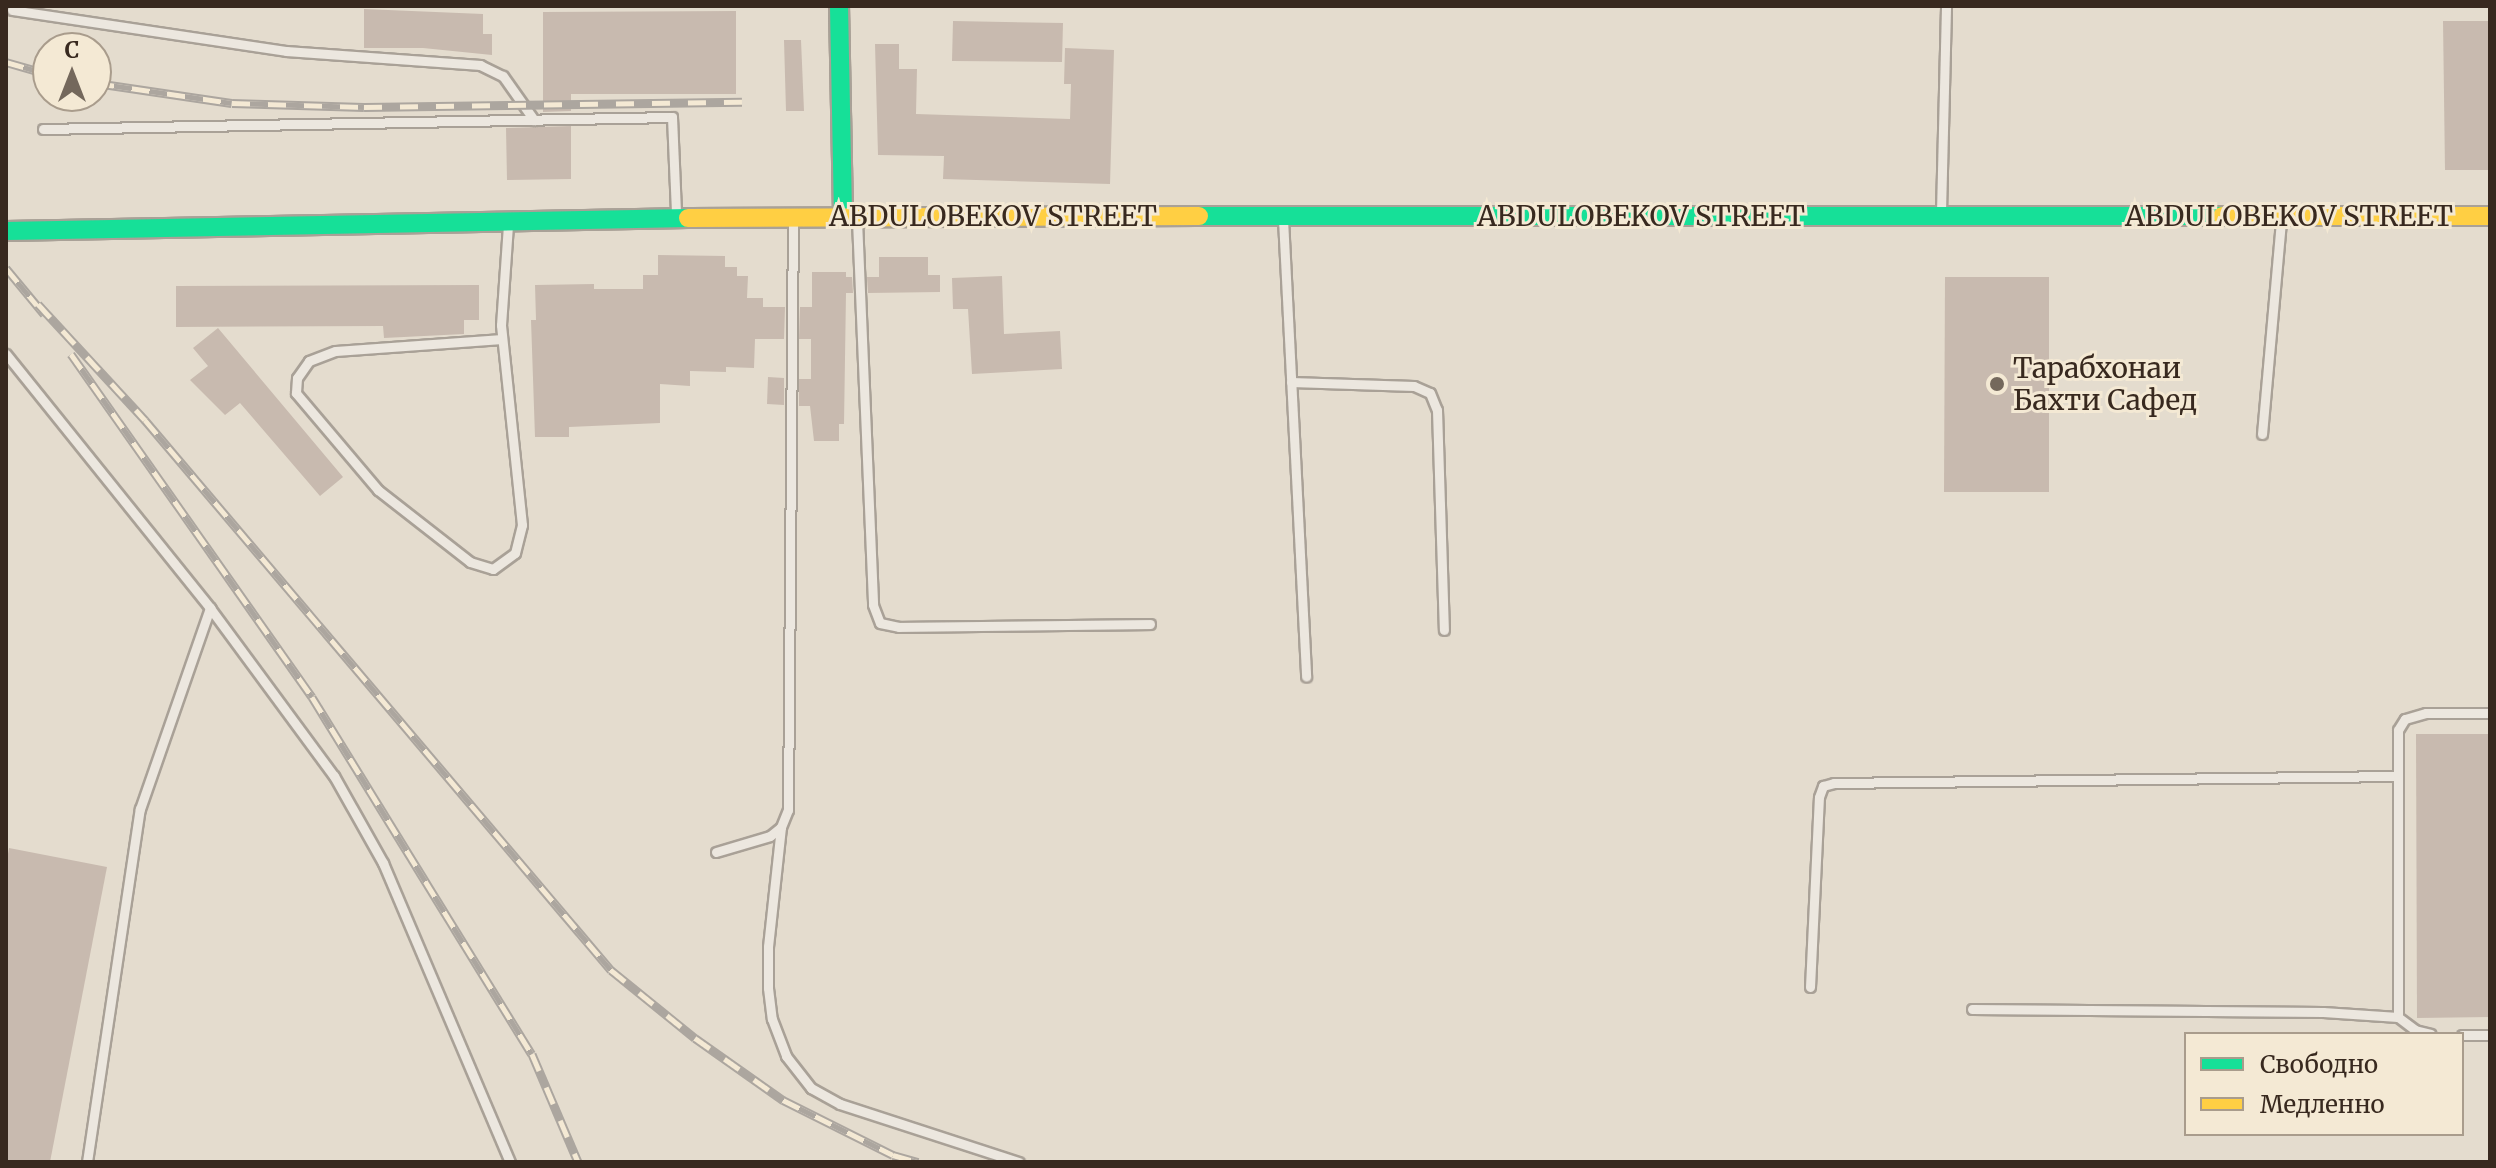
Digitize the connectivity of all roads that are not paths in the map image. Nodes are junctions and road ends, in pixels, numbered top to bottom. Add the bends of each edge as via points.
1 (839, 6) edge
2 (1946, 6) edge
3 (12, 10) dead end
4 (534, 120) junction
5 (43, 129) dead end
6 (793, 216) junction
7 (850, 216) junction
8 (1283, 216) junction
9 (1941, 216) junction
10 (2282, 216) junction
11 (2490, 216) edge
12 (676, 218) junction
13 (508, 221) junction
14 (6, 231) edge
15 (502, 339) junction
16 (6, 354) edge
17 (1291, 382) junction
18 (2262, 434) dead end
19 (210, 608) junction
20 (1150, 624) dead end
21 (1444, 630) dead end
22 (1306, 676) dead end
23 (2490, 713) edge
24 (2398, 776) junction
25 (781, 827) junction
26 (716, 852) dead end
27 (1810, 987) dead end
28 (1972, 1009) dead end
29 (2398, 1017) junction
30 (2423, 1032) edge
31 (2464, 1035) edge
32 (2490, 1035) edge
33 (87, 1162) edge
34 (510, 1162) edge
35 (1019, 1162) edge

1 - 7 street
2 - 9 lane
3 - 4 lane via 286,51 480,65 503,76
4 - 5 lane
4 - 12 lane via 672,117
6 - 7 street, ABDULOBEKOV STREET
6 - 12 street, ABDULOBEKOV STREET
6 - 25 lane via 790,764 788,810
7 - 8 street, ABDULOBEKOV STREET
7 - 20 lane via 873,605 880,623
8 - 9 street, ABDULOBEKOV STREET
8 - 17 lane
9 - 10 street, ABDULOBEKOV STREET
10 - 11 street, ABDULOBEKOV STREET
10 - 18 lane
12 - 13 street, ABDULOBEKOV STREET
13 - 14 street, ABDULOBEKOV STREET
13 - 15 lane
15 - 15 lane via 522,525 515,553 493,569 470,562 378,490 296,393 297,378 309,361 335,351
16 - 19 lane
17 - 21 lane via 1414,386 1430,393 1437,410
17 - 22 lane
19 - 33 lane via 140,809
19 - 34 lane via 334,776 383,863
23 - 24 lane via 2426,713 2405,719 2398,730
24 - 27 lane via 1823,786
24 - 29 lane
25 - 26 lane via 770,836
25 - 35 lane via 768,988 772,1019 786,1056 811,1088 840,1104
28 - 29 lane
29 - 30 lane
31 - 32 lane

